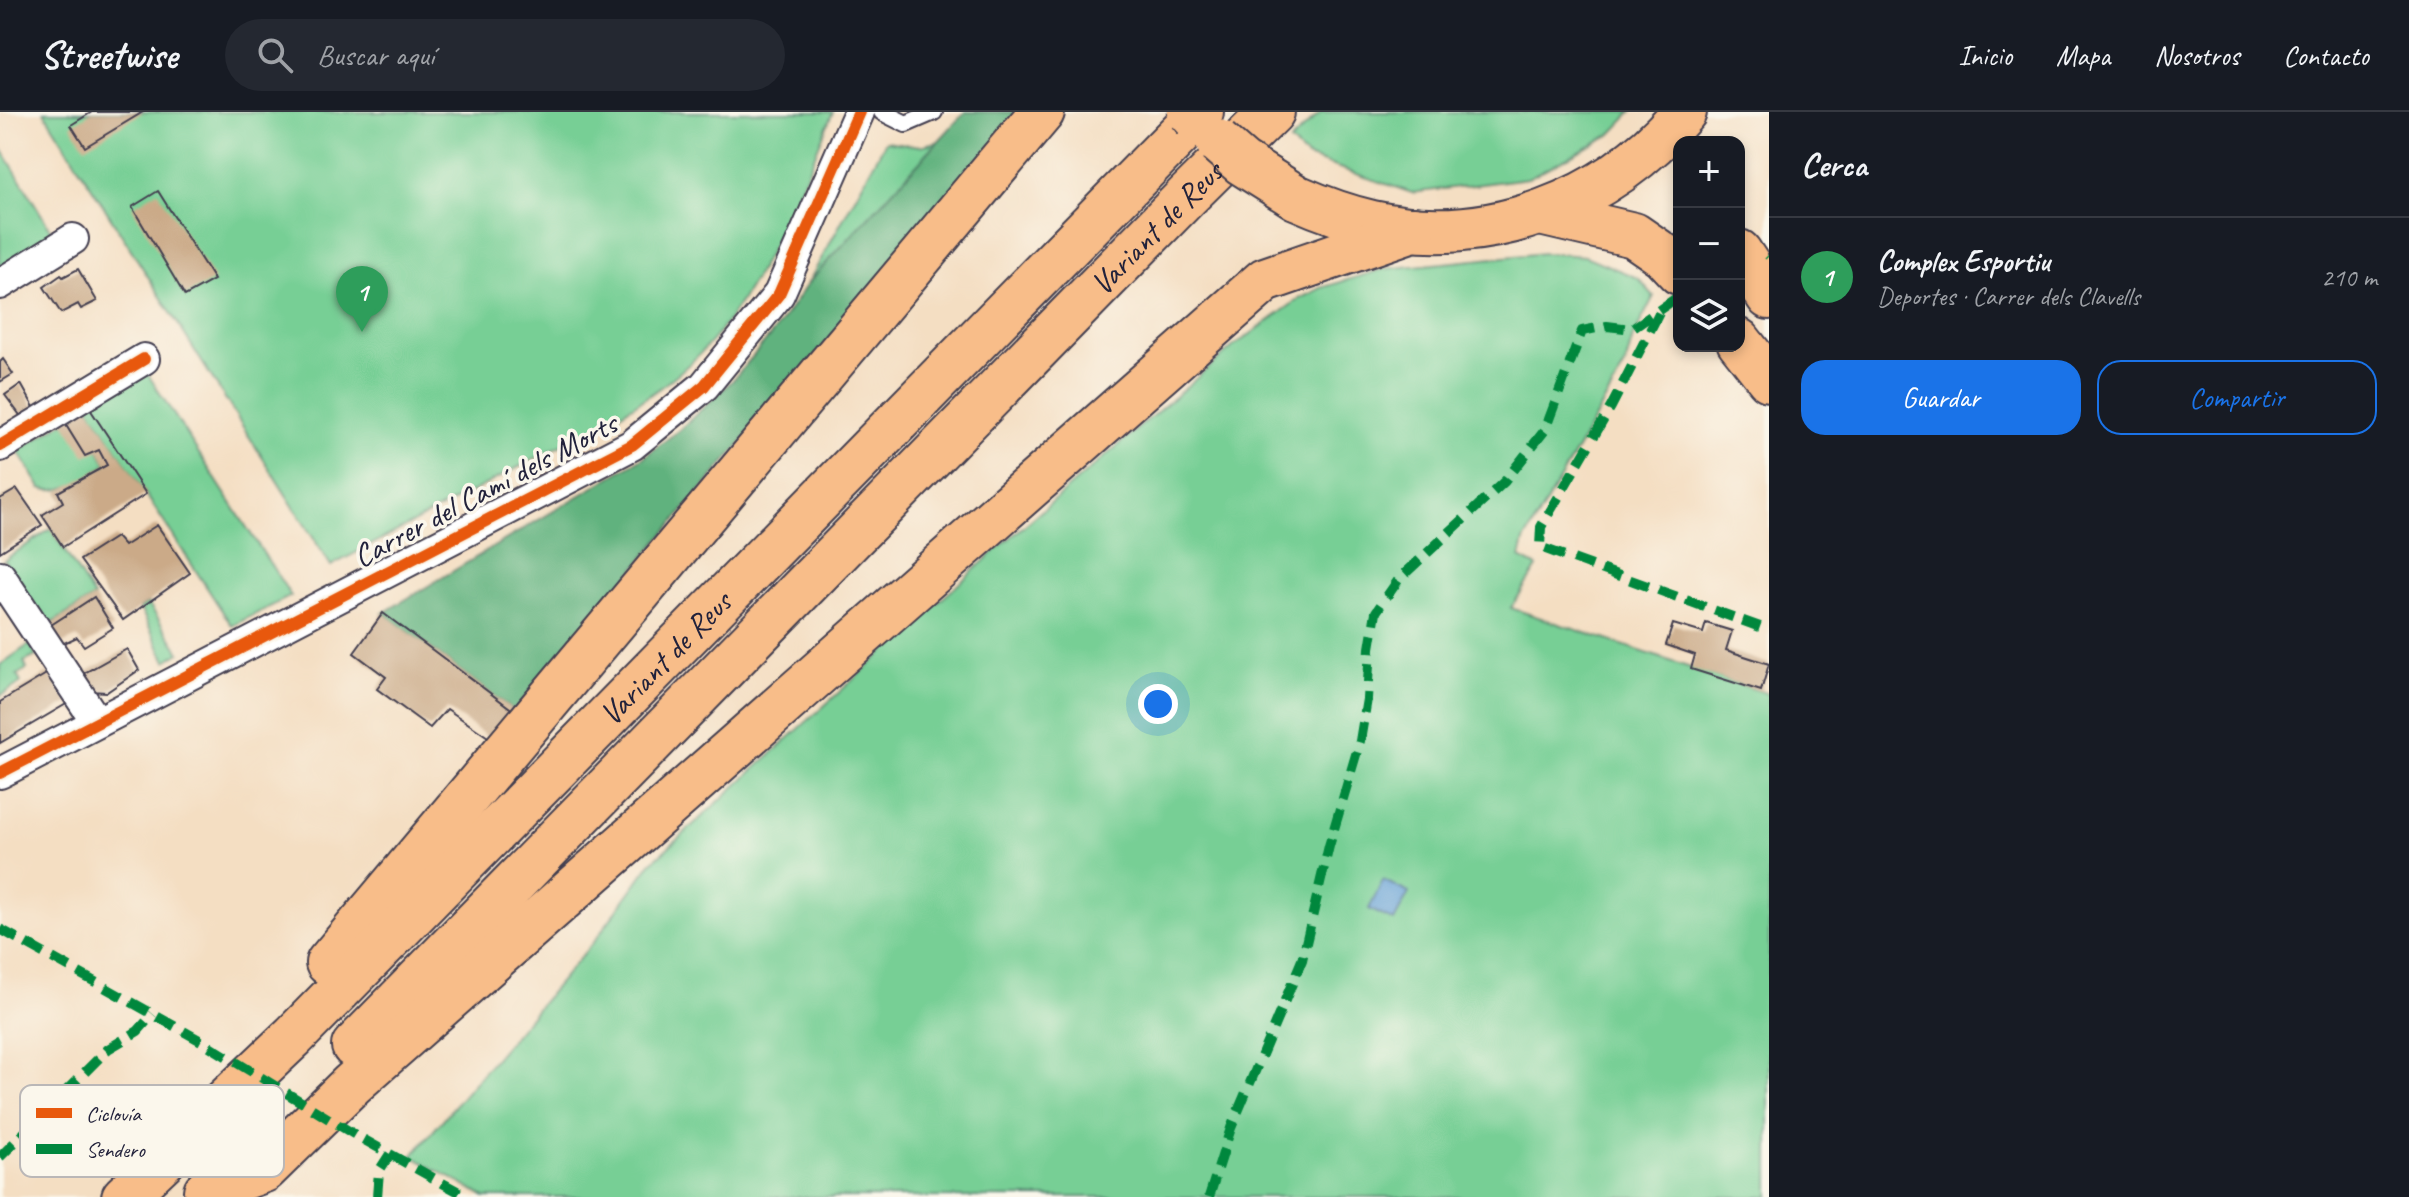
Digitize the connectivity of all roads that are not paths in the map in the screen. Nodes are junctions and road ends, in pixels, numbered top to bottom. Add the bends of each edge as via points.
1 (859, 112) edge
2 (882, 112) edge
3 (934, 112) edge
4 (1042, 112) edge
5 (1190, 112) edge
6 (1201, 112) edge
7 (1272, 112) edge
8 (1684, 112) edge
9 (1700, 112) edge
10 (1703, 136) edge
11 (1540, 213) junction
12 (1413, 229) junction
13 (73, 239) dead end
14 (1745, 261) edge
15 (1673, 266) edge
16 (0, 284) edge
17 (1769, 297) edge
18 (1745, 349) edge
19 (144, 359) dead end
20 (1769, 379) edge
21 (0, 446) edge
22 (0, 576) edge
23 (97, 722) junction
24 (0, 773) edge
25 (214, 1085) edge
26 (243, 1085) edge
27 (284, 1115) edge
28 (284, 1150) edge
29 (146, 1177) edge
30 (221, 1177) edge
31 (246, 1177) edge
32 (203, 1194) edge
33 (124, 1197) edge

1 - 23 street, Carrer del Camí dels Morts via 779,294 704,386 632,445
2 - 3 lane via 906,124
4 - 25 main road via 279,1021
5 - 12 main road, bridge via 1242,163 1296,197 1347,217
6 - 26 main road, Variant de Reus
7 - 27 main road, Variant de Reus
8 - 11 main road via 1631,165 1588,193
9 - 10 main road
11 - 12 main road via 1478,227
11 - 15 main road via 1634,235
12 - 28 main road via 1265,280 352,1084
13 - 16 street
14 - 17 main road
18 - 20 main road
19 - 21 street
22 - 23 street
23 - 24 street, Carrer del Camí dels Morts
29 - 33 main road, Variant de Reus
30 - 32 main road, Variant de Reus
31 - 32 main road

